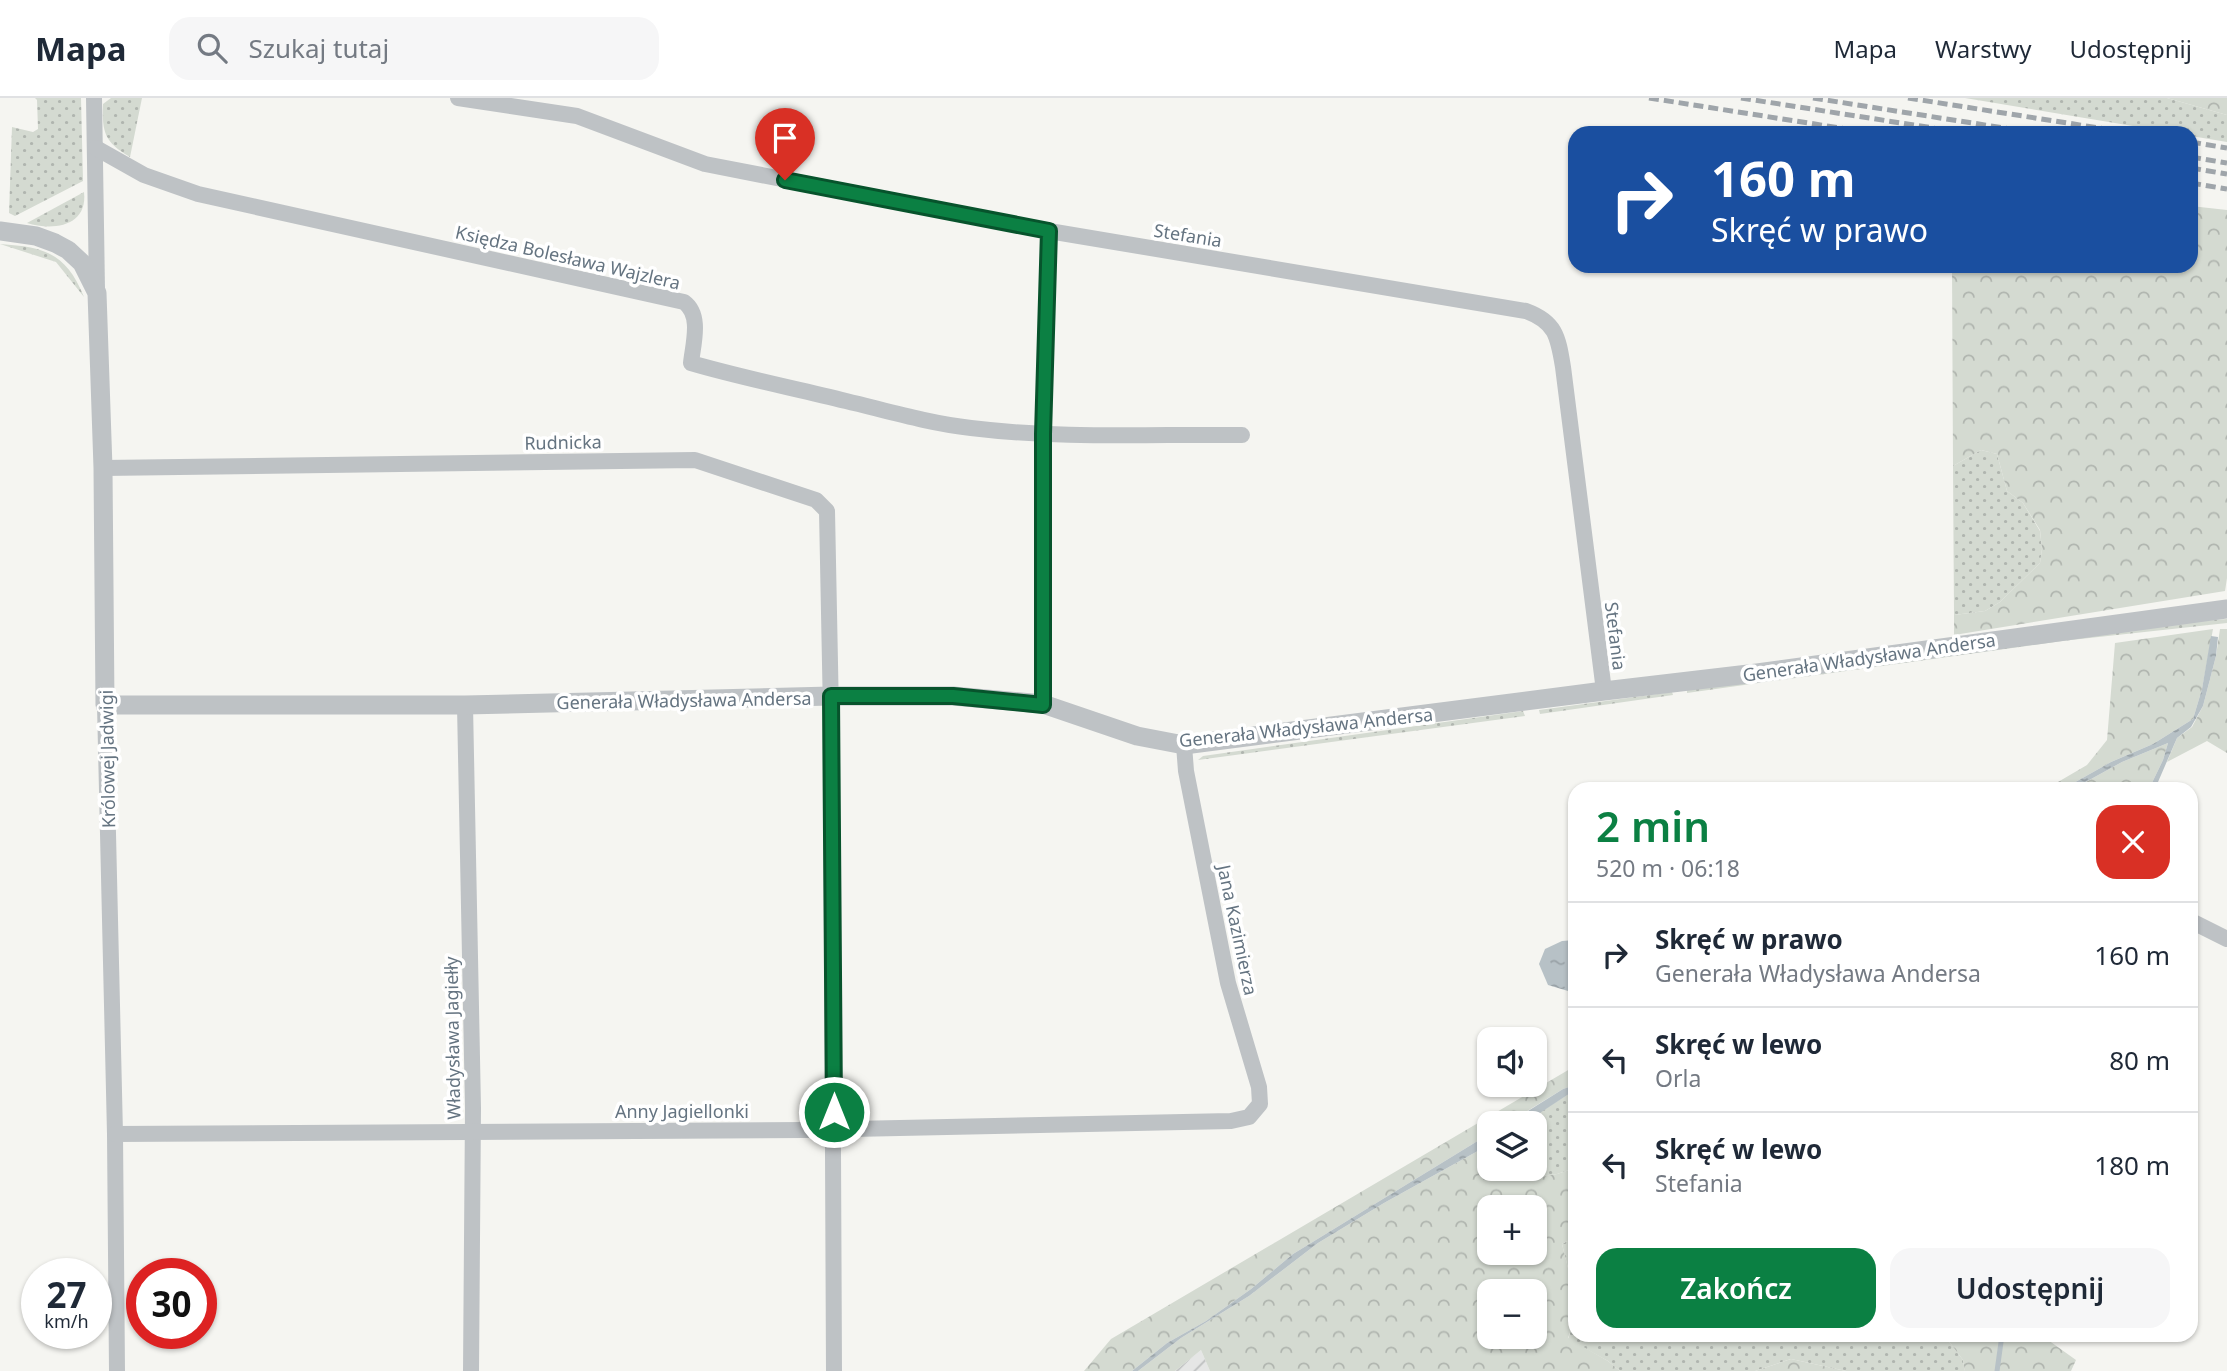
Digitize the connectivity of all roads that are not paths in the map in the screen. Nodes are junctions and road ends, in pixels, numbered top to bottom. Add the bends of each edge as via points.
1 (94, 98) edge
2 (458, 98) edge
3 (96, 148) junction
4 (0, 231) edge
5 (1049, 231) junction
6 (97, 293) junction
7 (1043, 434) junction
8 (1242, 435) dead end
9 (103, 468) junction
10 (2220, 610) edge
11 (1604, 691) junction
12 (831, 696) junction
13 (105, 705) junction
14 (465, 705) junction
15 (1043, 705) junction
16 (1184, 745) junction
17 (2198, 924) edge
18 (2227, 939) edge
19 (1248, 1117) joint
20 (834, 1129) junction
21 (472, 1133) junction
22 (115, 1134) junction
23 (117, 1371) edge
24 (471, 1371) edge
25 (834, 1371) edge

1 - 3 street
2 - 5 street, Stefania via 577,116 705,164
3 - 6 street, Królowej Jadwigi
3 - 7 street, Księdza Bolesława Wajzlera via 144,175 198,194 684,302 695,321 691,363 938,423
4 - 6 street via 36,236 68,250 82,263
5 - 7 street
5 - 11 street, Stefania via 1526,311 1550,324 1563,367
6 - 9 street, Królowej Jadwigi
7 - 8 street, Księdza Bolesława Wajzlera
7 - 15 street
9 - 12 street, Rudnicka via 695,460 816,500 827,511
9 - 13 street, Królowej Jadwigi
10 - 11 street, Generała Władysława Andersa
11 - 16 street, Generała Władysława Andersa
12 - 14 street, Generała Władysława Andersa
12 - 15 street, Generała Władysława Andersa via 953,696
12 - 20 street, Rudnicka
13 - 14 street, Generała Władysława Andersa
13 - 22 street, Królowej Jadwigi
14 - 21 street, Władysława Jagiełły
15 - 16 street, Generała Władysława Andersa via 1137,736
16 - 19 street, Jana Kazimierza via 1228,983 1259,1087 1260,1104
17 - 18 street
19 - 20 street, Anny Jagiellonki via 1231,1121
20 - 21 street, Anny Jagiellonki
20 - 25 street, Rudnicka
21 - 22 street, Anny Jagiellonki
21 - 24 street, Władysława Jagiełły
22 - 23 street, Królowej Jadwigi

